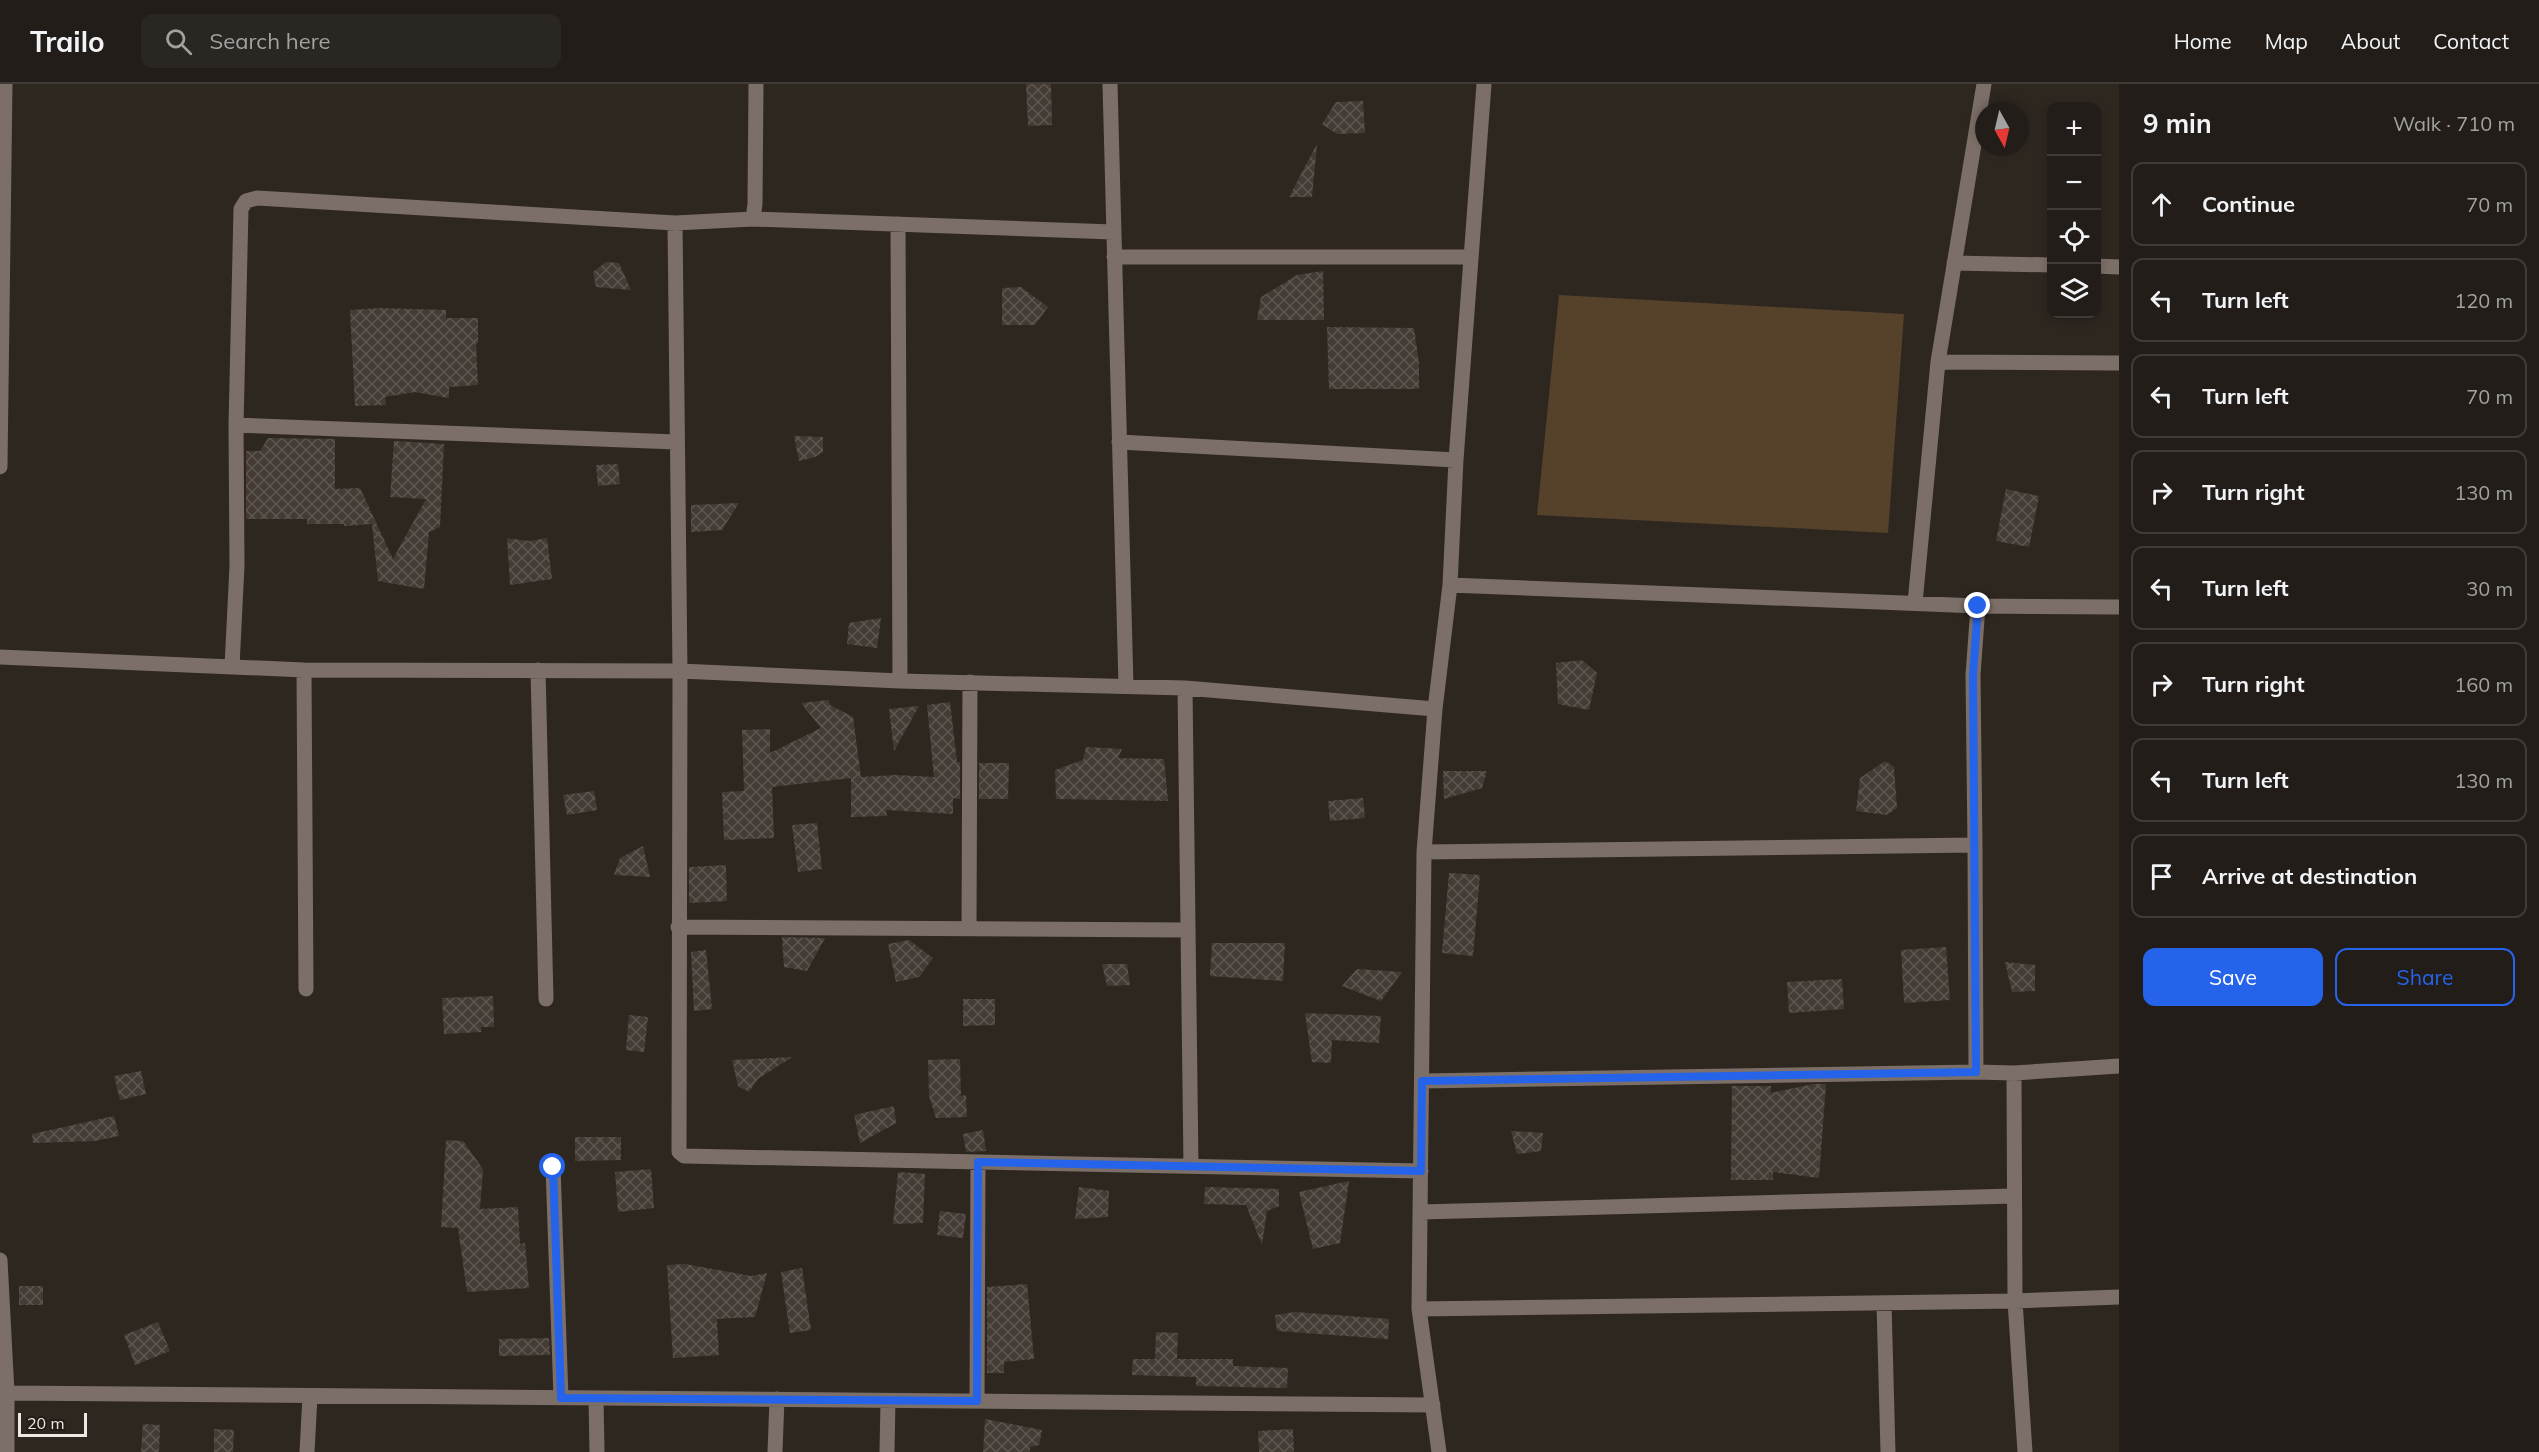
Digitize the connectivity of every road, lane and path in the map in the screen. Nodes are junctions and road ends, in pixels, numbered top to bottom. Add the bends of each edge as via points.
1 (5, 84) edge
2 (756, 84) edge
3 (1110, 84) edge
4 (1484, 84) edge
5 (1984, 84) edge
6 (753, 219) junction
7 (675, 224) junction
8 (898, 224) junction
9 (1113, 232) junction
10 (1114, 257) junction
11 (1471, 257) junction
12 (1954, 263) junction
13 (2047, 265) edge
14 (2101, 266) edge
15 (2119, 267) edge
16 (1938, 362) junction
17 (2119, 363) edge
18 (236, 425) junction
19 (676, 442) junction
20 (1119, 442) junction
21 (1456, 460) junction
22 (0, 467) edge
23 (1450, 585) junction
24 (1915, 603) junction
25 (1978, 606) junction
26 (2119, 607) edge
27 (0, 657) edge
28 (232, 666) junction
29 (304, 670) junction
30 (538, 670) junction
31 (680, 671) junction
32 (900, 681) junction
33 (970, 682) junction
34 (1126, 686) junction
35 (1185, 687) junction
36 (1435, 709) junction
37 (1975, 845) junction
38 (1424, 852) junction
39 (678, 927) junction
40 (969, 928) junction
41 (1188, 930) junction
42 (306, 989) dead end
43 (546, 999) dead end
44 (2119, 1066) edge
45 (1976, 1072) junction
46 (2014, 1073) junction
47 (1422, 1081) junction
48 (978, 1162) junction
49 (1191, 1166) junction
50 (553, 1167) dead end
51 (1421, 1171) junction
52 (2014, 1196) junction
53 (1420, 1212) junction
54 (0, 1260) edge
55 (2119, 1297) edge
56 (2015, 1301) junction
57 (1884, 1303) junction
58 (1419, 1309) junction
59 (7, 1393) junction
60 (310, 1396) junction
61 (561, 1398) junction
62 (596, 1398) junction
63 (777, 1400) junction
64 (888, 1401) junction
65 (977, 1401) junction
66 (1433, 1405) junction
67 (7, 1452) edge
68 (307, 1452) edge
69 (597, 1452) edge
70 (775, 1452) edge
71 (887, 1452) edge
72 (1439, 1452) edge
73 (1888, 1452) edge
74 (2025, 1452) edge

1 - 22 street
2 - 6 street
3 - 9 street
4 - 11 street
5 - 12 street
6 - 7 street
6 - 8 street
7 - 18 street via 257,198 246,201 241,209
7 - 19 street
8 - 9 street
8 - 32 street
9 - 10 street
10 - 11 street
10 - 20 street
11 - 21 street
12 - 13 street
12 - 16 street
14 - 15 street
16 - 17 street
16 - 24 street
18 - 19 street
18 - 28 street via 237,566
19 - 31 street
20 - 21 street
20 - 34 street
21 - 23 street
23 - 24 street
23 - 36 street
24 - 25 street
25 - 26 street
25 - 37 street via 1973,675
27 - 28 street
28 - 29 street
29 - 30 street
29 - 42 street
30 - 31 street
30 - 43 street
31 - 32 street
31 - 39 street
32 - 33 street
33 - 34 street
33 - 40 street
34 - 35 street
35 - 36 street
35 - 41 street
36 - 38 street
37 - 38 street
37 - 45 street
38 - 47 street
39 - 40 street
39 - 48 street via 679,1152 684,1156
40 - 41 street
41 - 49 street
44 - 46 street
45 - 46 street
45 - 47 street
46 - 52 street
47 - 51 street
48 - 49 street
48 - 65 street
49 - 51 street
50 - 61 street
51 - 53 street
52 - 53 street
52 - 56 street
53 - 58 street
54 - 59 street
55 - 56 street
56 - 57 street
56 - 74 street
57 - 58 street
57 - 73 street
58 - 66 street
59 - 60 street
59 - 67 street
60 - 61 street
60 - 68 street
61 - 62 street
62 - 63 street
62 - 69 street
63 - 64 street
63 - 70 street
64 - 65 street
64 - 71 street
65 - 66 street
66 - 72 street

